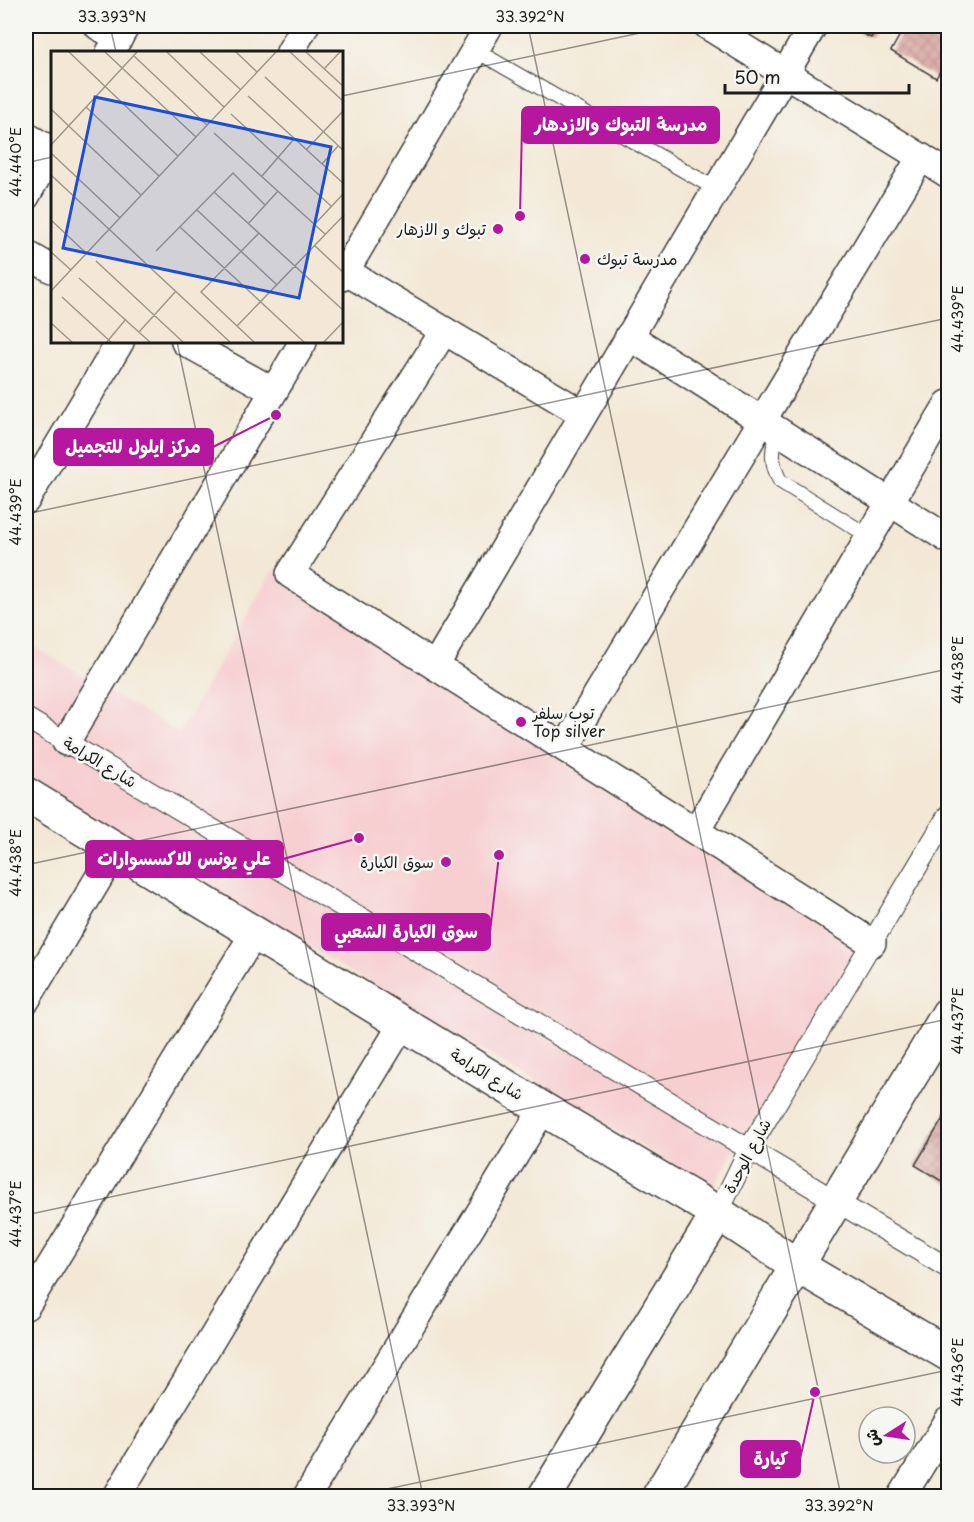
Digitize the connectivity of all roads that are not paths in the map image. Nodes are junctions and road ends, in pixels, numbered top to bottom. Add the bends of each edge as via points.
1 (305, 26) edge
2 (489, 26) edge
3 (708, 26) edge
4 (813, 26) edge
5 (475, 50) junction
6 (291, 51) edge
7 (785, 73) junction
8 (26, 136) edge
9 (51, 150) edge
10 (51, 153) edge
11 (921, 157) junction
12 (948, 174) edge
13 (716, 189) junction
14 (26, 196) edge
15 (26, 254) edge
16 (51, 268) edge
17 (344, 274) edge
18 (444, 331) junction
19 (629, 336) junction
20 (119, 344) edge
21 (189, 344) edge
22 (302, 344) edge
23 (273, 391) junction
24 (948, 404) edge
25 (583, 414) junction
26 (770, 426) junction
27 (26, 500) edge
28 (890, 502) junction
29 (870, 537) junction
30 (948, 539) edge
31 (435, 666) junction
32 (26, 717) edge
33 (66, 742) junction
34 (564, 748) junction
35 (27, 798) edge
36 (948, 815) edge
37 (696, 831) junction
38 (116, 849) junction
39 (255, 932) junction
40 (872, 943) junction
41 (26, 1000) edge
42 (948, 1014) edge
43 (403, 1023) junction
44 (543, 1109) junction
45 (749, 1149) junction
46 (837, 1201) junction
47 (718, 1212) junction
48 (798, 1266) junction
49 (948, 1268) edge
50 (26, 1306) edge
51 (948, 1354) edge
52 (948, 1421) edge
53 (117, 1497) edge
54 (307, 1497) edge
55 (544, 1497) edge
56 (659, 1497) edge
57 (902, 1497) edge

1 - 6 street
2 - 5 street
3 - 7 street
4 - 7 street
5 - 13 lane
5 - 17 street
7 - 11 street
7 - 13 street
8 - 9 street
10 - 14 street
11 - 12 street
11 - 26 street
13 - 19 street
15 - 16 street
17 - 18 street
18 - 25 street
18 - 31 street via 290,574
19 - 25 street
19 - 26 street
20 - 27 street
21 - 23 street
22 - 23 street
23 - 33 street
24 - 28 street
25 - 31 street
26 - 28 street
26 - 29 lane via 773,467 780,481
26 - 34 street
28 - 29 street
28 - 30 street
29 - 37 street
31 - 34 street
32 - 33 street, شارع الكرامة
33 - 45 street, شارع الكرامة
34 - 37 street
35 - 38 street, شارع الكرامة
36 - 40 street, شارع الوحدة
37 - 40 street
38 - 39 street, شارع الكرامة
38 - 41 street
39 - 43 street, شارع الكرامة
39 - 50 street
40 - 45 street, شارع الوحدة
42 - 46 street
43 - 44 street, شارع الكرامة
43 - 53 street
44 - 47 street, شارع الكرامة
44 - 54 street
45 - 46 street, شارع الكرامة
45 - 47 street, شارع الوحدة
46 - 48 street
46 - 49 street, شارع الكرامة
47 - 48 street, شارع الكرامة
47 - 55 street, شارع الوحدة
48 - 51 street, شارع الكرامة
48 - 56 street
52 - 57 street

